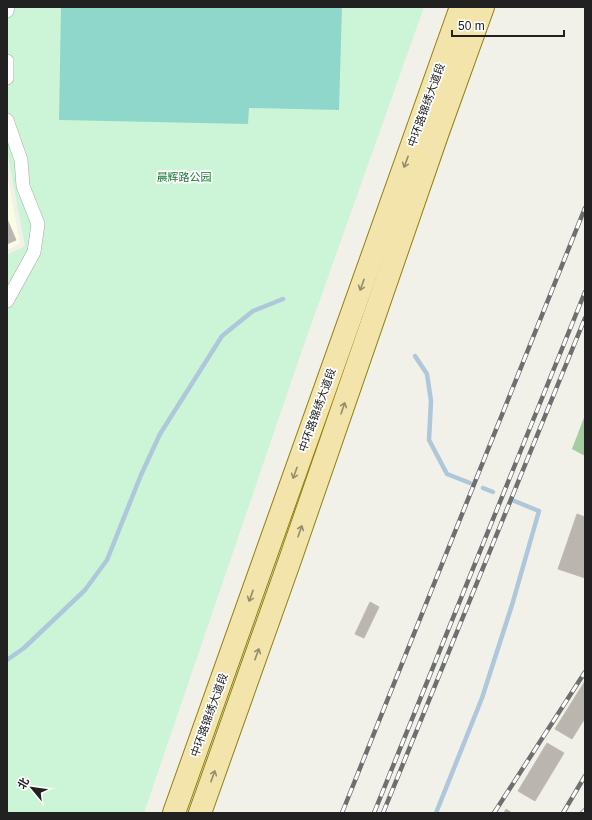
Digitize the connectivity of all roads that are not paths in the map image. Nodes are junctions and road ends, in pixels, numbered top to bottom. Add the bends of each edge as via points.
1 (8, 7) edge
2 (461, 7) edge
3 (483, 7) edge
4 (7, 10) edge
5 (7, 61) edge
6 (7, 78) edge
7 (7, 120) edge
8 (7, 301) edge
9 (174, 813) edge
10 (200, 813) edge

1 - 4 street
2 -> 9 main road, 中环路锦绣大道段
10 -> 3 main road, 中环路锦绣大道段
5 - 6 street
7 - 8 street via 20,160 23,186 38,224 34,252

